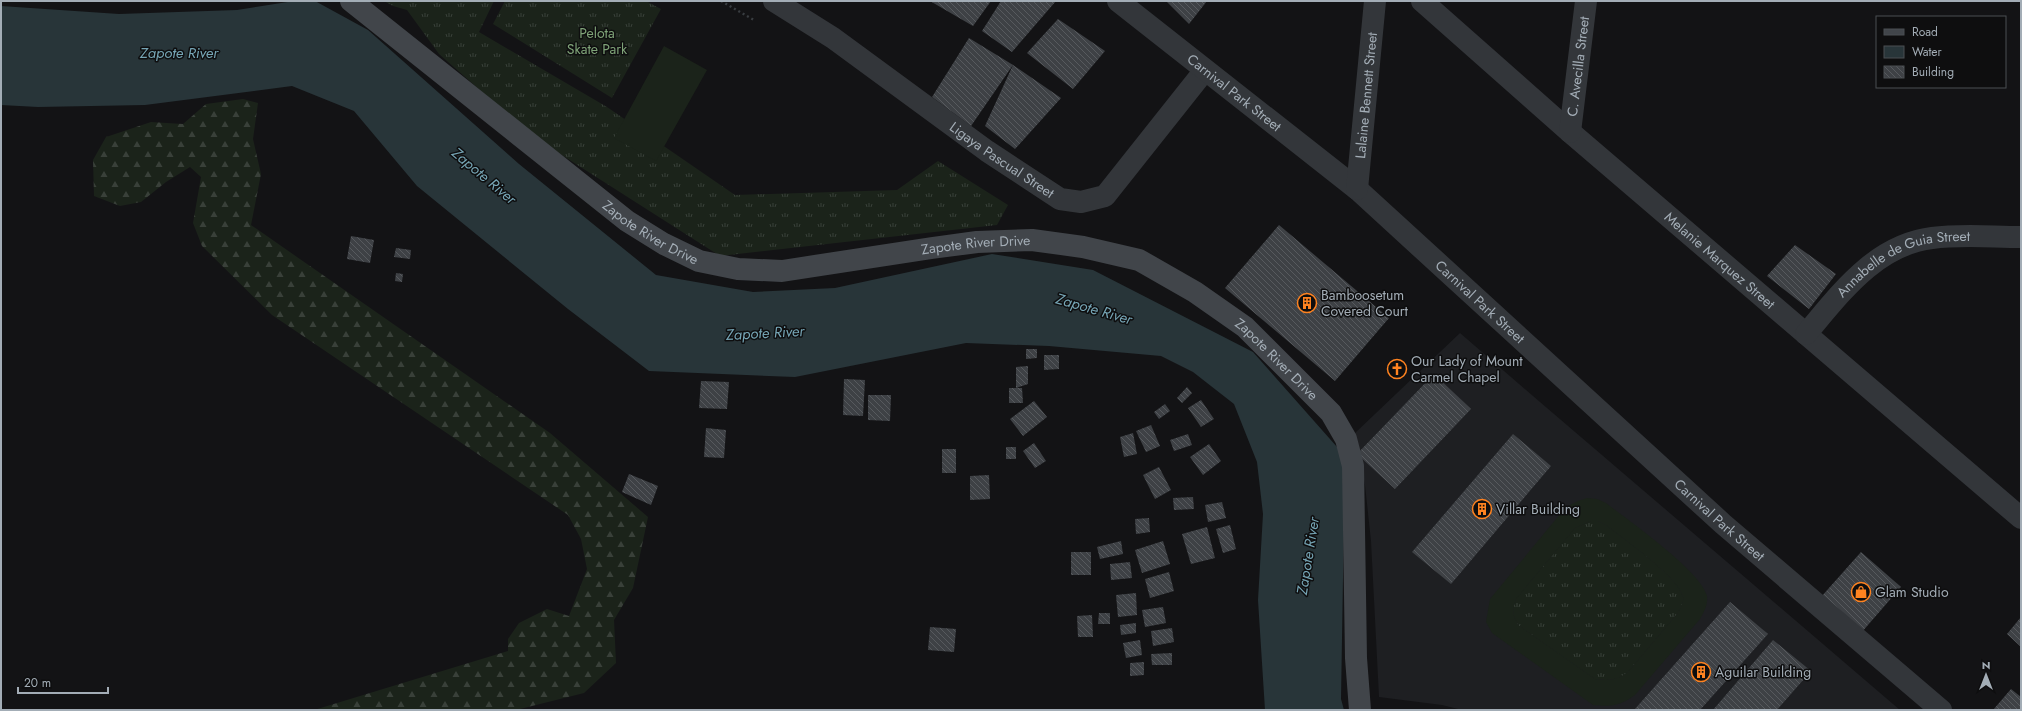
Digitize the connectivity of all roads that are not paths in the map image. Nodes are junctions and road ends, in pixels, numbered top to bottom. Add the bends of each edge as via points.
1 (351, 1) edge
2 (774, 1) edge
3 (1118, 1) edge
4 (1375, 1) edge
5 (1422, 1) edge
6 (1586, 1) edge
7 (1206, 70) junction
8 (1570, 132) junction
9 (1358, 189) junction
10 (2021, 237) edge
11 (1806, 334) junction
12 (2021, 518) edge
13 (1360, 710) edge
14 (1941, 710) edge

1 - 13 main road, Zapote River Drive via 627,221 664,244 699,261 738,269 782,271 977,242 1032,240 1083,246 1139,260 1195,292 1245,327 1331,413 1346,439 1353,466 1356,687
2 - 7 street, Ligaya Pascual Street via 833,38 987,151 1060,199 1082,202 1105,196
3 - 7 street, Carnival Park Street
4 - 9 street, Lalaine Bennett Street
5 - 8 street, Melanie Marquez Street
6 - 8 street, C. Avecilla Street
7 - 9 street, Carnival Park Street
8 - 11 street, Melanie Marquez Street
9 - 14 street, Carnival Park Street via 1723,524
10 - 11 street, Annabelle de Guia Street via 1931,238 1900,247 1874,262 1852,281
11 - 12 street, Melanie Marquez Street

